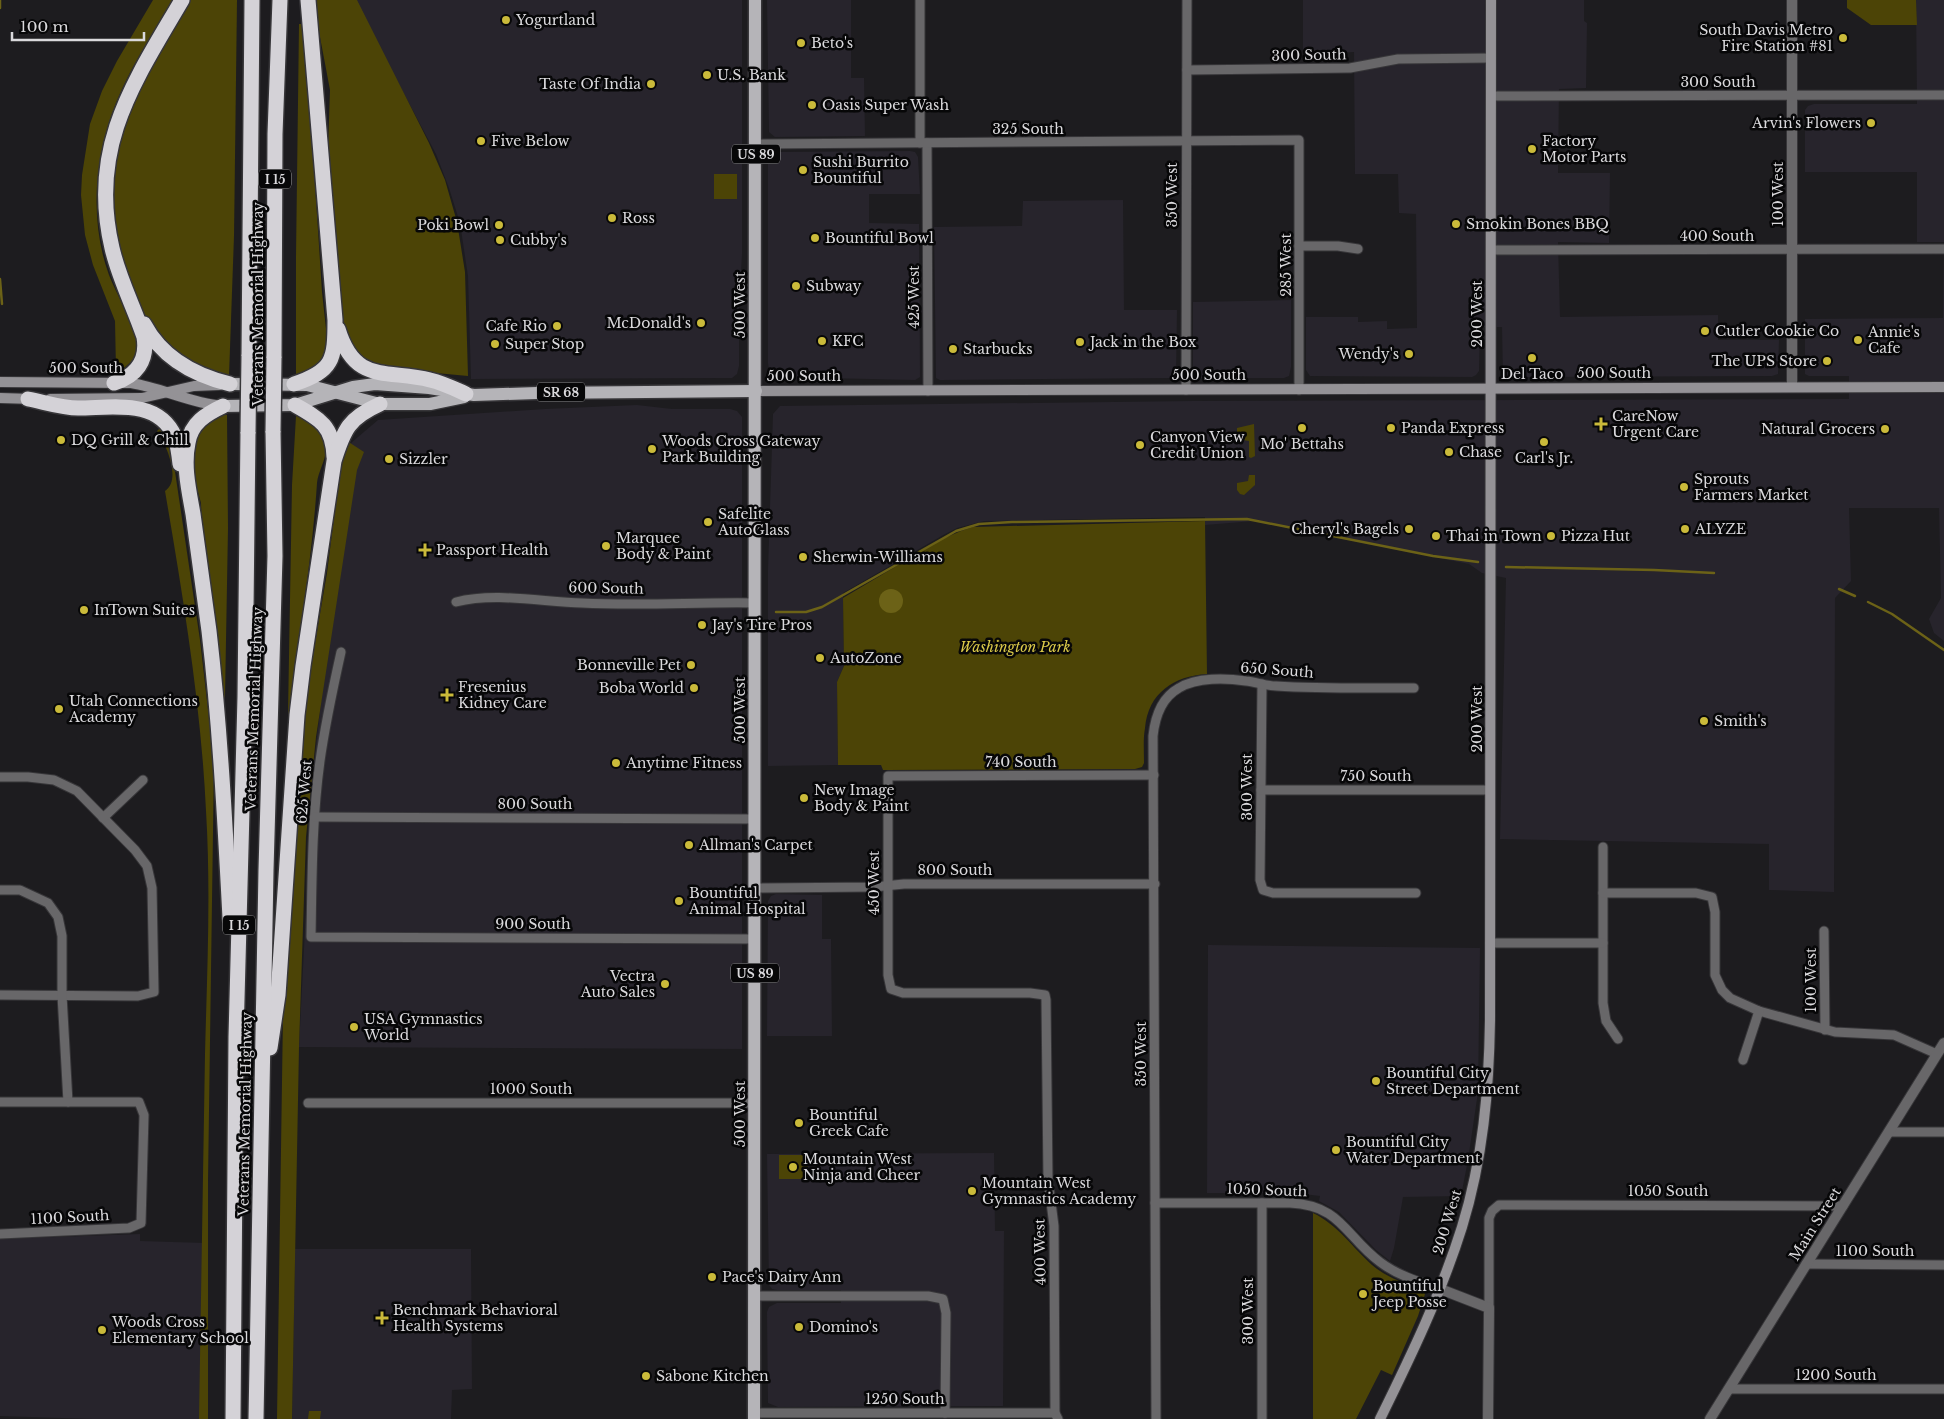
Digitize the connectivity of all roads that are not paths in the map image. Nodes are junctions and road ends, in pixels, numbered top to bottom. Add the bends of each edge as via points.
1 (182, 0) edge
2 (252, 0) edge
3 (280, 0) edge
4 (308, 0) edge
5 (755, 0) edge
6 (920, 0) edge
7 (1187, 0) edge
8 (1491, 0) edge
9 (1792, 0) edge
10 (1491, 58) junction
11 (1187, 70) junction
12 (1944, 95) edge
13 (1491, 96) junction
14 (1792, 96) junction
15 (1299, 140) joint
16 (1186, 141) junction
17 (924, 143) junction
18 (756, 144) junction
19 (1299, 246) junction
20 (1358, 250) dead end
21 (1491, 250) junction
22 (1792, 250) junction
23 (1944, 250) edge
24 (128, 294) junction
25 (335, 320) junction
26 (0, 382) edge
27 (114, 383) junction
28 (230, 384) junction
29 (294, 384) junction
30 (1792, 387) junction
31 (1944, 387) edge
32 (1491, 389) junction
33 (1186, 390) junction
34 (1300, 390) junction
35 (756, 391) junction
36 (928, 391) junction
37 (170, 393) junction
38 (336, 393) junction
39 (470, 394) junction
40 (0, 398) edge
41 (28, 399) junction
42 (380, 404) junction
43 (295, 405) junction
44 (223, 406) junction
45 (334, 461) junction
46 (192, 512) junction
47 (456, 602) dead end
48 (755, 603) junction
49 (340, 652) dead end
50 (1262, 684) junction
51 (1414, 688) dead end
52 (1171, 693) joint
53 (1154, 775) junction
54 (888, 776) joint
55 (0, 777) edge
56 (143, 780) dead end
57 (1261, 790) junction
58 (1490, 790) junction
59 (315, 817) junction
60 (103, 818) junction
61 (755, 819) junction
62 (1603, 847) dead end
63 (1155, 884) junction
64 (888, 886) junction
65 (755, 888) junction
66 (0, 890) edge
67 (1416, 893) dead end
68 (1603, 893) junction
69 (1824, 931) dead end
70 (311, 937) joint
71 (755, 939) junction
72 (1490, 943) junction
73 (1603, 943) junction
74 (0, 995) edge
75 (62, 995) junction
76 (1044, 995) joint
77 (1759, 1011) junction
78 (1825, 1030) junction
79 (236, 1037) junction
80 (1618, 1039) dead end
81 (1944, 1043) edge
82 (1937, 1054) junction
83 (1743, 1060) dead end
84 (0, 1102) edge
85 (68, 1102) junction
86 (308, 1103) dead end
87 (755, 1103) junction
88 (261, 1109) junction
89 (1889, 1132) junction
90 (1944, 1132) edge
91 (1155, 1202) junction
92 (1262, 1202) junction
93 (1843, 1206) junction
94 (0, 1234) edge
95 (1806, 1264) junction
96 (1944, 1265) edge
97 (1440, 1289) junction
98 (754, 1296) junction
99 (1489, 1308) junction
100 (1729, 1389) junction
101 (1944, 1389) edge
102 (946, 1413) junction
103 (754, 1416) edge
104 (984, 1416) edge
105 (1057, 1416) edge
106 (233, 1419) edge
107 (256, 1419) edge
108 (1156, 1419) edge
109 (1262, 1419) edge
110 (1380, 1419) edge
111 (1488, 1419) edge
112 (1710, 1419) edge

1 - 24 highway via 132,87 118,119 109,158 106,198 109,232
2 - 79 highway, Veterans Memorial Highway / I 15, bridge via 245,697
3 - 88 highway, Veterans Memorial Highway / I 15, bridge via 275,134 275,556
4 - 25 highway
5 - 18 main road, 500 West / US 89
6 - 17 street, 425 West
7 - 11 street, 350 West
8 - 10 main road, 200 West
9 - 14 street, 100 West
10 - 11 street, 300 South via 1398,59 1338,69
10 - 13 main road, 200 West
11 - 16 street, 350 West
12 - 14 street, 300 South
13 - 14 street, 300 South
13 - 21 main road, 200 West
14 - 22 street, 100 West
15 - 16 street, 325 South
15 - 19 street, 285 West
16 - 17 street, 325 South
16 - 33 street, 350 West
17 - 18 street, 325 South
17 - 36 street, 425 West
18 - 35 main road, 500 West / US 89
19 - 20 street via 1338,246
19 - 34 street, 285 West
21 - 22 street, 400 South
21 - 32 main road, 200 West
22 - 23 street, 400 South
22 - 30 street, 100 West
24 - 27 highway via 144,337 144,354 136,371
24 - 28 highway via 151,336 168,356 196,373
25 - 29 highway via 333,353 328,364 320,373
25 - 39 highway via 345,347 368,369 430,380
26 - 27 main road, 500 South / SR 68
27 - 37 main road, 500 South / SR 68 via 139,384
28 - 29 main road, 500 South / SR 68
28 - 37 main road, 500 South / SR 68 via 194,386
29 - 38 main road, 500 South / SR 68
30 - 31 main road, 500 South
30 - 32 main road, 500 South
32 - 34 main road, 500 South / SR 68
32 - 58 main road, 200 West
33 - 34 main road, 500 South / SR 68
33 - 36 main road, 500 South / SR 68
35 - 36 main road, 500 South / SR 68
35 - 39 main road, 500 South / SR 68
35 - 48 main road, 500 West / US 89
37 - 41 main road, 500 South / SR 68 via 142,398
37 - 44 main road, 500 South / SR 68
38 - 39 main road, 500 South / SR 68 via 382,384
38 - 42 main road, 500 South / SR 68
38 - 43 main road, 500 South / SR 68
39 - 42 main road, 500 South / SR 68 via 430,404
40 - 41 main road, 500 South / SR 68
41 - 46 highway via 75,408 141,408 159,417 174,437
42 - 45 highway via 353,419
43 - 44 main road, 500 South / SR 68
43 - 45 highway via 328,429 333,441
44 - 46 highway via 203,417 189,436 186,459
45 - 88 highway via 302,666 278,995
46 - 79 highway via 209,631 221,753
47 - 48 street, 600 South via 536,598 582,604
48 - 61 main road, 500 West / US 89
49 - 59 street, 625 West via 323,744
50 - 51 street, 650 South
50 - 52 street, 650 South via 1200,681 1186,684
50 - 57 street, 300 West
52 - 53 street, 350 West via 1160,708 1154,726
53 - 54 street, 740 South
53 - 63 street, 350 West
54 - 64 street, 450 West
55 - 60 street via 54,780 77,792
56 - 60 street
57 - 58 street, 750 South
57 - 67 street, 300 West via 1260,880 1263,890
58 - 72 main road, 200 West
59 - 61 street, 800 South
59 - 70 street, 625 West
60 - 75 street via 147,866 152,888 154,992 138,996
61 - 65 main road, 500 West / US 89
62 - 68 street
63 - 64 street, 800 South
63 - 91 street, 350 West
64 - 65 street, 800 South
64 - 76 street, 450 West via 888,975 891,989 902,993
65 - 71 main road, 500 West / US 89
66 - 75 street via 20,890 48,903 58,917 62,936
68 - 73 street
68 - 77 street via 1696,893 1712,896 1715,912 1714,969 1719,986 1739,1004
69 - 78 street, 100 West
70 - 71 street, 900 South
71 - 87 main road, 500 West / US 89
72 - 73 street
72 - 97 main road, 200 West via 1489,1050 1483,1129 1462,1225
73 - 80 street via 1604,1012 1611,1031
74 - 75 street
75 - 85 street
76 - 105 street, 400 West via 1048,1009 1048,1179 1054,1226
77 - 78 street
77 - 83 street
78 - 82 street via 1894,1035
79 - 106 highway, Veterans Memorial Highway / I 15
81 - 82 street, Main Street
82 - 89 street, Main Street
84 - 85 street
85 - 94 street, 1100 South via 139,1102 144,1115 141,1223 129,1228
86 - 87 street, 1000 South
87 - 98 main road, 500 West / US 89
88 - 107 highway, Veterans Memorial Highway / I 15
89 - 90 street
89 - 93 street, Main Street
91 - 92 street, 1050 South
91 - 108 street, 350 West
92 - 97 street, 1050 South via 1300,1203 1319,1208 1336,1217 1382,1264
92 - 109 street, 300 West
93 - 95 street, Main Street
93 - 99 street, 1050 South via 1499,1205 1494,1208 1489,1222
95 - 96 street, 1100 South
95 - 100 street, Main Street
97 - 99 street
97 - 110 main road, 200 West
98 - 102 street via 928,1296 943,1300 946,1313
98 - 103 main road, 500 West / US 89
99 - 111 street
100 - 101 street, 1200 South
100 - 112 street, Main Street
102 - 103 street, 1250 South
102 - 104 street, 1250 South
104 - 105 street, 1250 South

